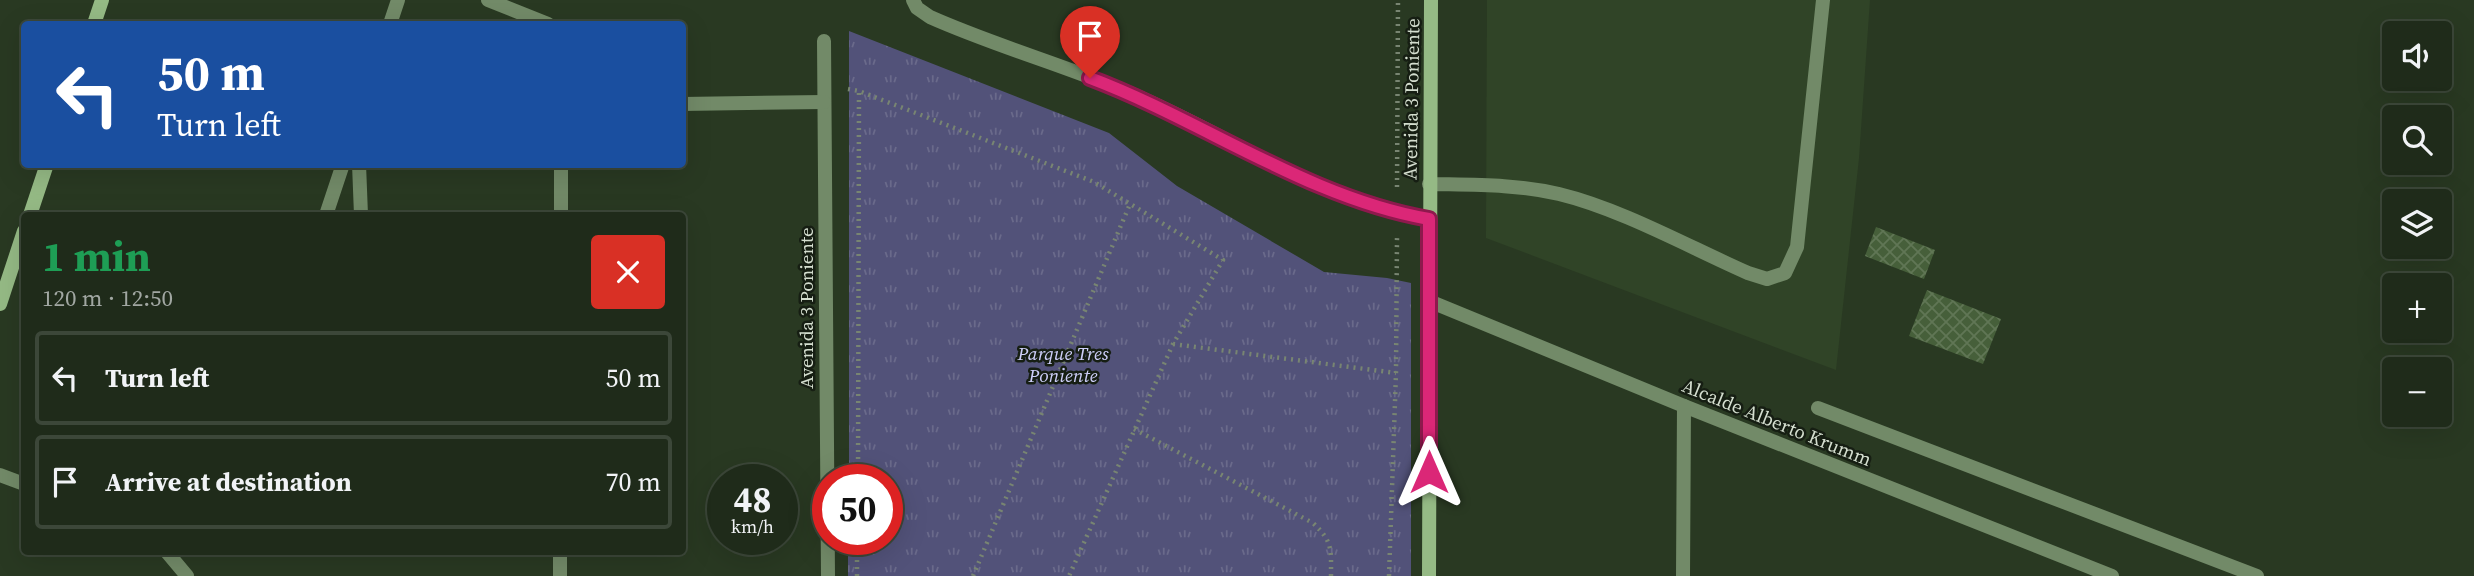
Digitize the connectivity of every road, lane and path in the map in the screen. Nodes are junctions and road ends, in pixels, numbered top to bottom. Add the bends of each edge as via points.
1 (102, 0) edge
2 (398, 0) edge
3 (488, 0) edge
4 (913, 0) edge
5 (1398, 0) edge
6 (1431, 0) edge
7 (1823, 0) edge
8 (95, 21) edge
9 (391, 21) edge
10 (540, 21) edge
11 (824, 41) dead end
12 (824, 86) junction
13 (859, 91) junction
14 (824, 102) junction
15 (686, 104) edge
16 (46, 168) edge
17 (342, 168) edge
18 (359, 168) edge
19 (561, 168) edge
20 (1429, 184) junction
21 (1130, 204) junction
22 (31, 212) edge
23 (327, 212) edge
24 (361, 212) edge
25 (561, 212) edge
26 (1397, 214) junction
27 (1429, 219) junction
28 (21, 240) edge
29 (1429, 301) junction
30 (0, 304) edge
31 (1173, 344) junction
32 (1396, 373) junction
33 (1684, 406) junction
34 (1818, 408) dead end
35 (1134, 429) junction
36 (858, 464) edge
37 (0, 475) edge
38 (21, 483) edge
39 (169, 555) edge
40 (560, 555) edge
41 (858, 555) edge
42 (187, 576) edge
43 (560, 576) edge
44 (828, 576) edge
45 (857, 576) edge
46 (973, 576) edge
47 (1069, 576) edge
48 (1331, 576) edge
49 (1389, 576) edge
50 (1429, 576) edge
51 (1683, 576) edge
52 (2112, 576) edge
53 (2257, 576) edge

1 - 8 main road
2 - 9 street
3 - 10 street
4 - 26 street via 945,24 1129,92 1348,197
5 - 26 path
6 - 20 main road, Avenida 3 Poniente
7 - 20 street via 1797,247 1785,273 1767,279 1748,273 1560,194 1518,187
11 - 12 street, Avenida 3 Poniente
12 - 13 path
12 - 14 street, Avenida 3 Poniente
13 - 21 path via 1094,182
13 - 36 path
14 - 15 street
14 - 44 street, Avenida 3 Poniente
16 - 22 main road
17 - 23 street
18 - 24 street
19 - 25 street
20 - 27 main road, Avenida 3 Poniente
21 - 31 path via 1223,260
21 - 46 path
26 - 27 street
26 - 32 path
27 - 29 main road, Avenida 3 Poniente
28 - 30 main road
29 - 33 street, Alcalde Alberto Krumm
29 - 50 main road, Avenida 3 Poniente
31 - 32 path
31 - 35 path
32 - 49 path
33 - 51 street
33 - 52 street, Alcalde Alberto Krumm
34 - 53 street
35 - 47 path
35 - 48 path via 1313,523 1327,536
37 - 38 street
39 - 42 street
40 - 43 street
41 - 45 path

